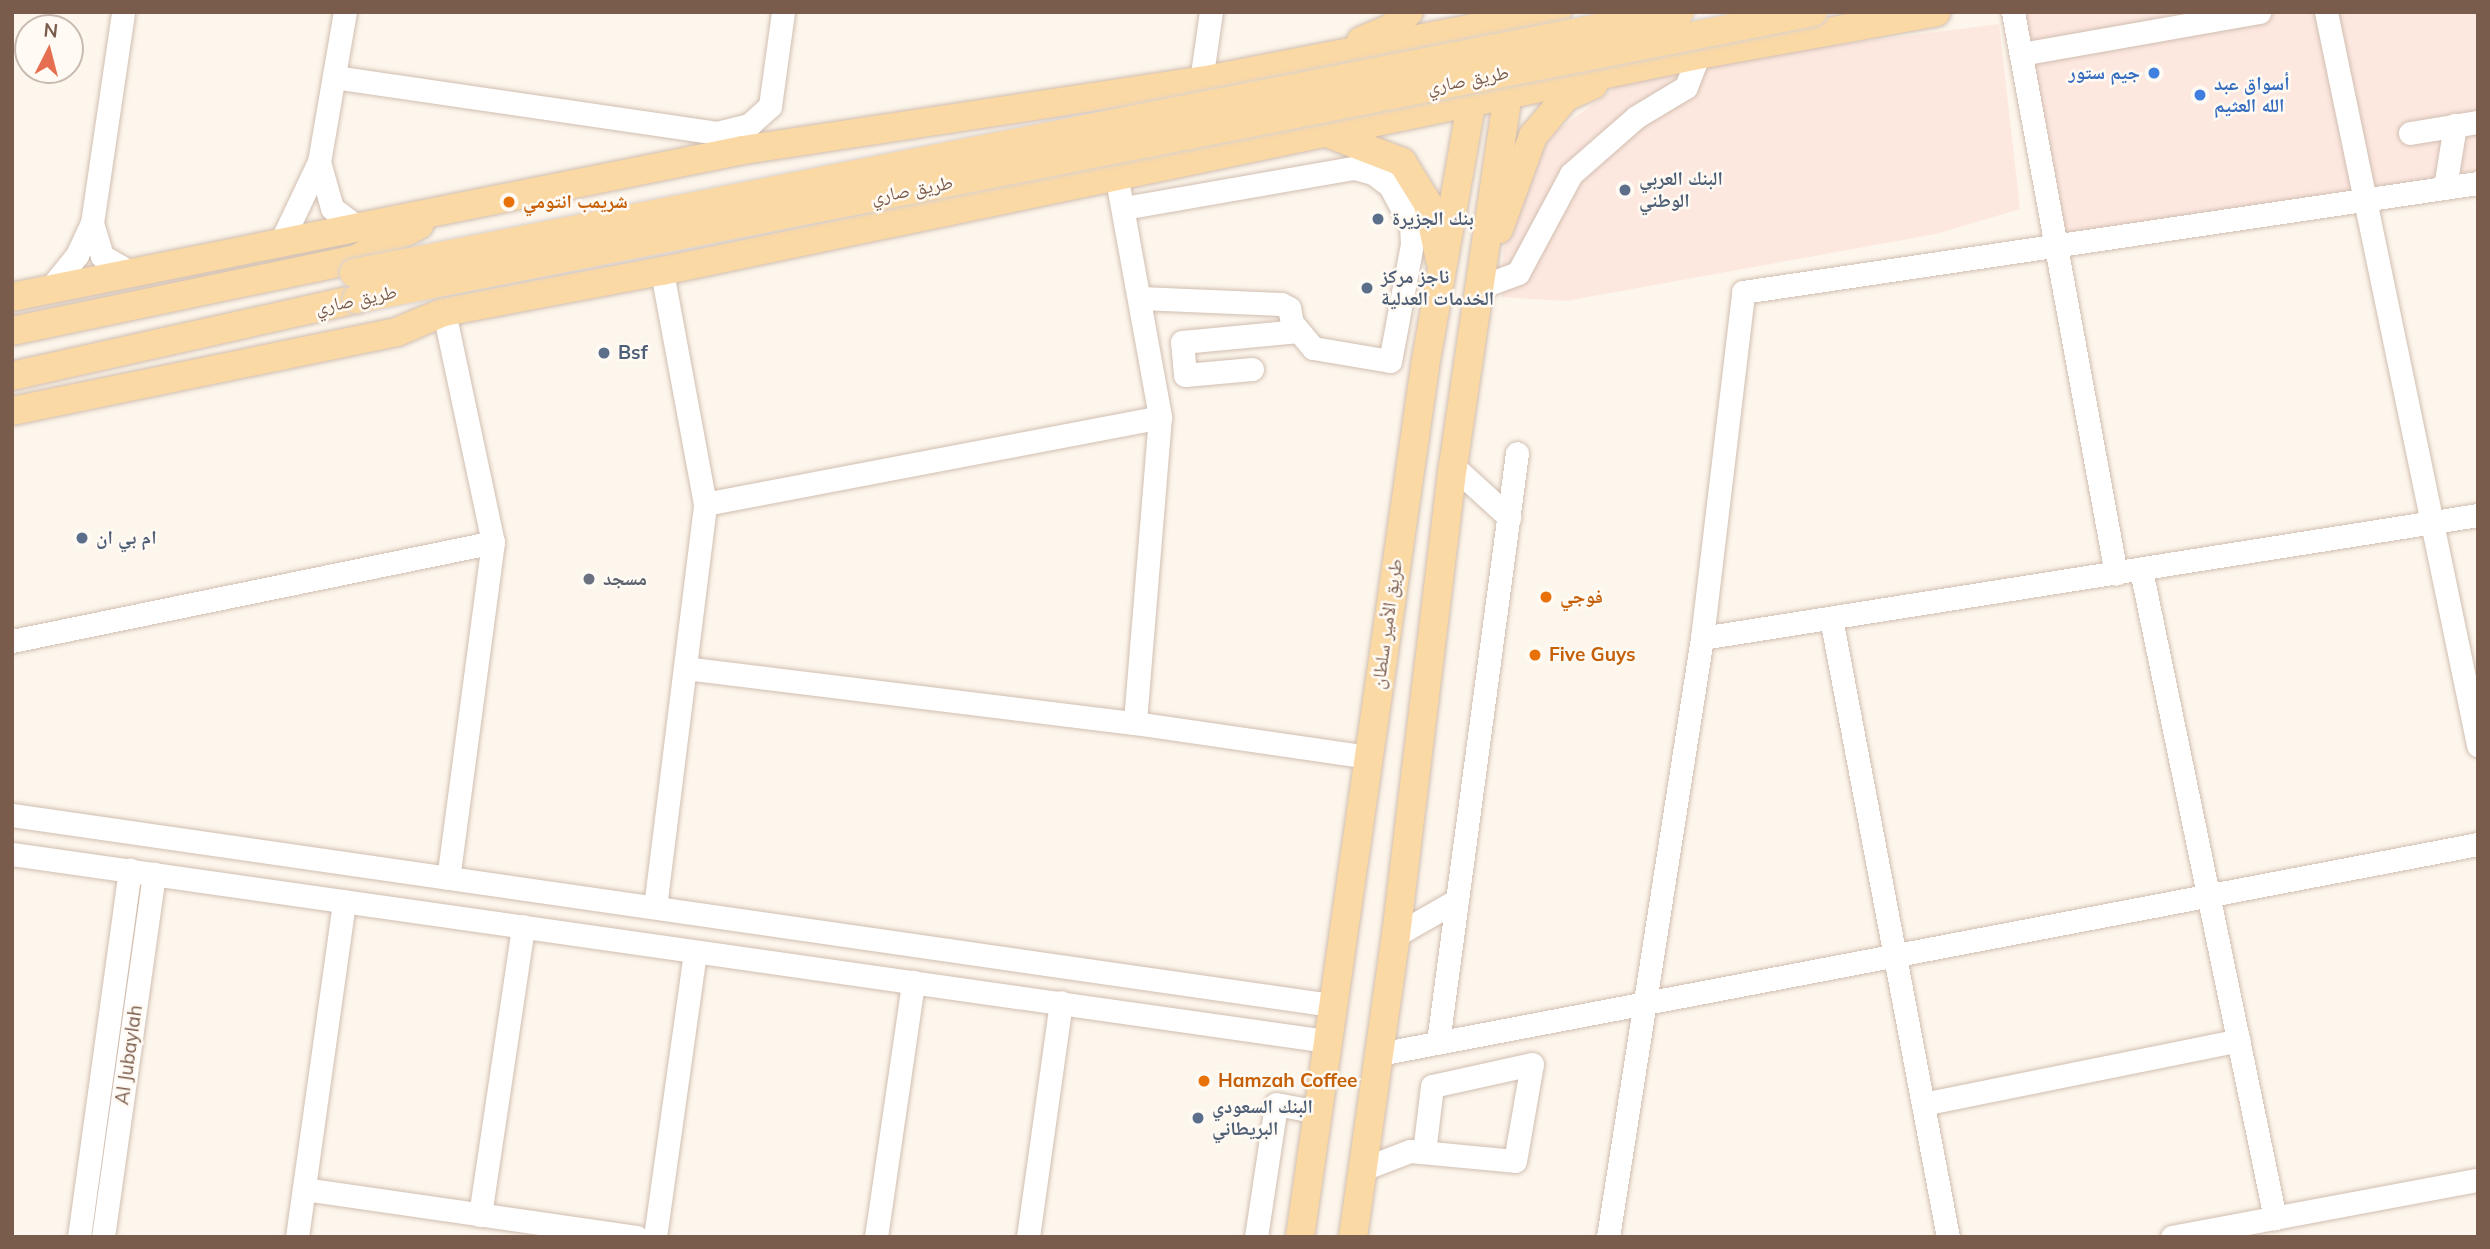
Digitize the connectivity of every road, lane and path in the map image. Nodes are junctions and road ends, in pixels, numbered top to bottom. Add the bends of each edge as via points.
1 (123, 12) edge
2 (345, 12) edge
3 (783, 12) edge
4 (1212, 12) edge
5 (1409, 12) edge
6 (1557, 12) edge
7 (1613, 12) edge
8 (1680, 12) edge
9 (1813, 12) edge
10 (1936, 12) edge
11 (2013, 12) edge
12 (2259, 12) edge
13 (2326, 12) edge
14 (1523, 16) edge
15 (1482, 21) edge
16 (2021, 54) junction
17 (1698, 55) junction
18 (1308, 63) junction
19 (1622, 72) junction
20 (334, 78) junction
21 (1201, 81) junction
22 (1507, 94) junction
23 (1473, 103) junction
24 (2478, 122) edge
25 (2455, 125) junction
26 (1324, 132) junction
27 (2410, 133) dead end
28 (319, 162) junction
29 (1116, 174) junction
30 (2478, 183) edge
31 (2445, 187) junction
32 (2365, 200) junction
33 (1124, 208) junction
34 (446, 211) junction
35 (92, 223) junction
36 (359, 228) junction
37 (280, 244) junction
38 (2056, 246) junction
39 (662, 271) junction
40 (1443, 272) junction
41 (131, 273) junction
42 (355, 286) junction
43 (1478, 288) junction
44 (49, 290) junction
45 (12, 297) edge
46 (1140, 298) junction
47 (444, 312) junction
48 (1298, 331) junction
49 (12, 332) edge
50 (100, 359) junction
51 (1390, 361) junction
52 (1425, 366) junction
53 (1252, 369) dead end
54 (12, 376) edge
55 (12, 411) edge
56 (1160, 416) junction
57 (1517, 453) dead end
58 (1453, 466) junction
59 (705, 504) junction
60 (2478, 515) edge
61 (1509, 517) junction
62 (2432, 523) junction
63 (493, 542) junction
64 (2141, 570) junction
65 (2116, 574) junction
66 (1831, 618) junction
67 (1702, 638) junction
68 (12, 641) edge
69 (685, 668) junction
70 (1135, 723) junction
71 (2478, 745) edge
72 (1367, 757) junction
73 (12, 815) edge
74 (2478, 844) edge
75 (12, 854) edge
76 (130, 870) junction
77 (154, 874) junction
78 (448, 878) junction
79 (2208, 895) junction
80 (1457, 900) junction
81 (344, 901) junction
82 (655, 907) junction
83 (523, 926) junction
84 (1396, 935) junction
85 (695, 952) junction
86 (1894, 956) junction
87 (1013, 959) junction
88 (913, 982) junction
89 (1008, 994) junction
90 (1061, 1002) junction
91 (1644, 1003) junction
92 (1330, 1005) junction
93 (1526, 1026) junction
94 (2239, 1040) junction
95 (1326, 1041) junction
96 (1438, 1042) junction
97 (1379, 1054) junction
98 (1532, 1063) junction
99 (1923, 1104) junction
100 (1318, 1112) junction
101 (1417, 1152) junction
102 (1363, 1169) junction
103 (2478, 1180) edge
104 (304, 1189) junction
105 (2275, 1218) junction
106 (489, 1223) edge
107 (79, 1237) edge
108 (103, 1237) edge
109 (297, 1237) edge
110 (637, 1237) edge
111 (655, 1237) edge
112 (876, 1237) edge
113 (1028, 1237) edge
114 (1256, 1237) edge
115 (1300, 1237) edge
116 (1353, 1237) edge
117 (1608, 1237) edge
118 (1948, 1237) edge
119 (2172, 1237) edge

1 - 35 street
2 - 20 street
3 - 20 street via 770,107 750,125 718,132
4 - 21 street
5 - 18 main road via 1391,28
6 - 14 main road
7 - 17 main road via 1593,21 1584,38 1606,60
8 - 42 main road, طريق صاري, bridge
9 - 42 main road, طريق صاري, bridge
10 - 17 main road, طريق صاري
11 - 16 street
12 - 16 street
13 - 32 street
14 - 15 main road
14 - 22 main road
15 - 18 main road
15 - 23 main road, طريق الأمير سلطان
16 - 38 street
17 - 19 main road, طريق صاري
17 - 43 street via 1686,87 1636,117 1571,174 1518,273
18 - 21 main road
18 - 26 main road via 1410,60 1423,63 1429,75 1427,90 1418,98
19 - 22 main road, طريق صاري
19 - 43 main road via 1566,97 1533,136
20 - 28 street
21 - 34 main road via 743,150
22 - 23 main road, طريق صاري
22 - 43 main road
23 - 26 main road, طريق صاري
23 - 40 main road, طريق الأمير سلطان
24 - 25 street
25 - 27 street
25 - 31 street
26 - 29 main road
26 - 40 main road via 1402,162 1428,204
28 - 36 street via 332,208
28 - 37 street
29 - 33 street
29 - 39 main road
30 - 31 street
31 - 32 street
32 - 38 street
32 - 62 street
33 - 46 street
33 - 51 street via 1354,168 1373,173 1396,195 1411,225 1412,244
34 - 36 main road
34 - 49 main road via 356,259
35 - 41 street via 102,256
35 - 44 street via 77,255
36 - 37 main road
37 - 41 main road
38 - 65 street
38 - 67 street via 1744,292
39 - 47 main road
39 - 59 street
40 - 52 main road, طريق الأمير سلطان
41 - 44 main road
42 - 49 main road, طريق صاري
42 - 50 main road, طريق صاري
43 - 58 main road
44 - 45 main road
46 - 48 street via 1281,304 1289,308
46 - 56 street
47 - 50 main road
47 - 55 main road via 397,332
47 - 63 street
48 - 51 street via 1313,348
48 - 53 street via 1182,342 1185,375
50 - 54 main road, طريق صاري
51 - 52 street
52 - 72 main road, طريق الأمير سلطان
56 - 59 street
56 - 70 street
57 - 61 street
58 - 61 street
58 - 84 main road
59 - 69 street
60 - 62 street
61 - 80 street
62 - 64 street
62 - 71 street
63 - 68 street
63 - 78 street
64 - 65 street
64 - 79 street
65 - 66 street
66 - 67 street
66 - 86 street
67 - 91 street
69 - 70 street
69 - 82 street
70 - 72 street
72 - 92 main road, طريق الأمير سلطان
73 - 78 street
74 - 79 street
75 - 76 street
76 - 77 street
76 - 107 street
77 - 81 street
77 - 108 street, Al Jubaylah
78 - 82 street
79 - 86 street
79 - 94 street
80 - 84 street
80 - 96 street
81 - 83 street
81 - 104 street
82 - 87 street
83 - 85 street
83 - 106 street
84 - 97 main road
85 - 88 street
85 - 111 street
86 - 91 street
86 - 99 street
87 - 89 street
87 - 92 street
88 - 89 street
88 - 112 street
89 - 90 street
90 - 95 street
90 - 113 street
91 - 93 street
91 - 117 street
92 - 95 main road, طريق الأمير سلطان
93 - 96 street
93 - 98 street
94 - 99 street
94 - 105 street
95 - 100 main road, طريق الأمير سلطان
96 - 97 street
97 - 102 main road
98 - 101 street via 1432,1086
98 - 101 street via 1515,1161
99 - 118 street
100 - 114 street via 1276,1104
100 - 115 main road, طريق الأمير سلطان
101 - 102 street
102 - 116 main road
103 - 105 street
104 - 106 street
104 - 109 street
105 - 119 street
106 - 110 street

